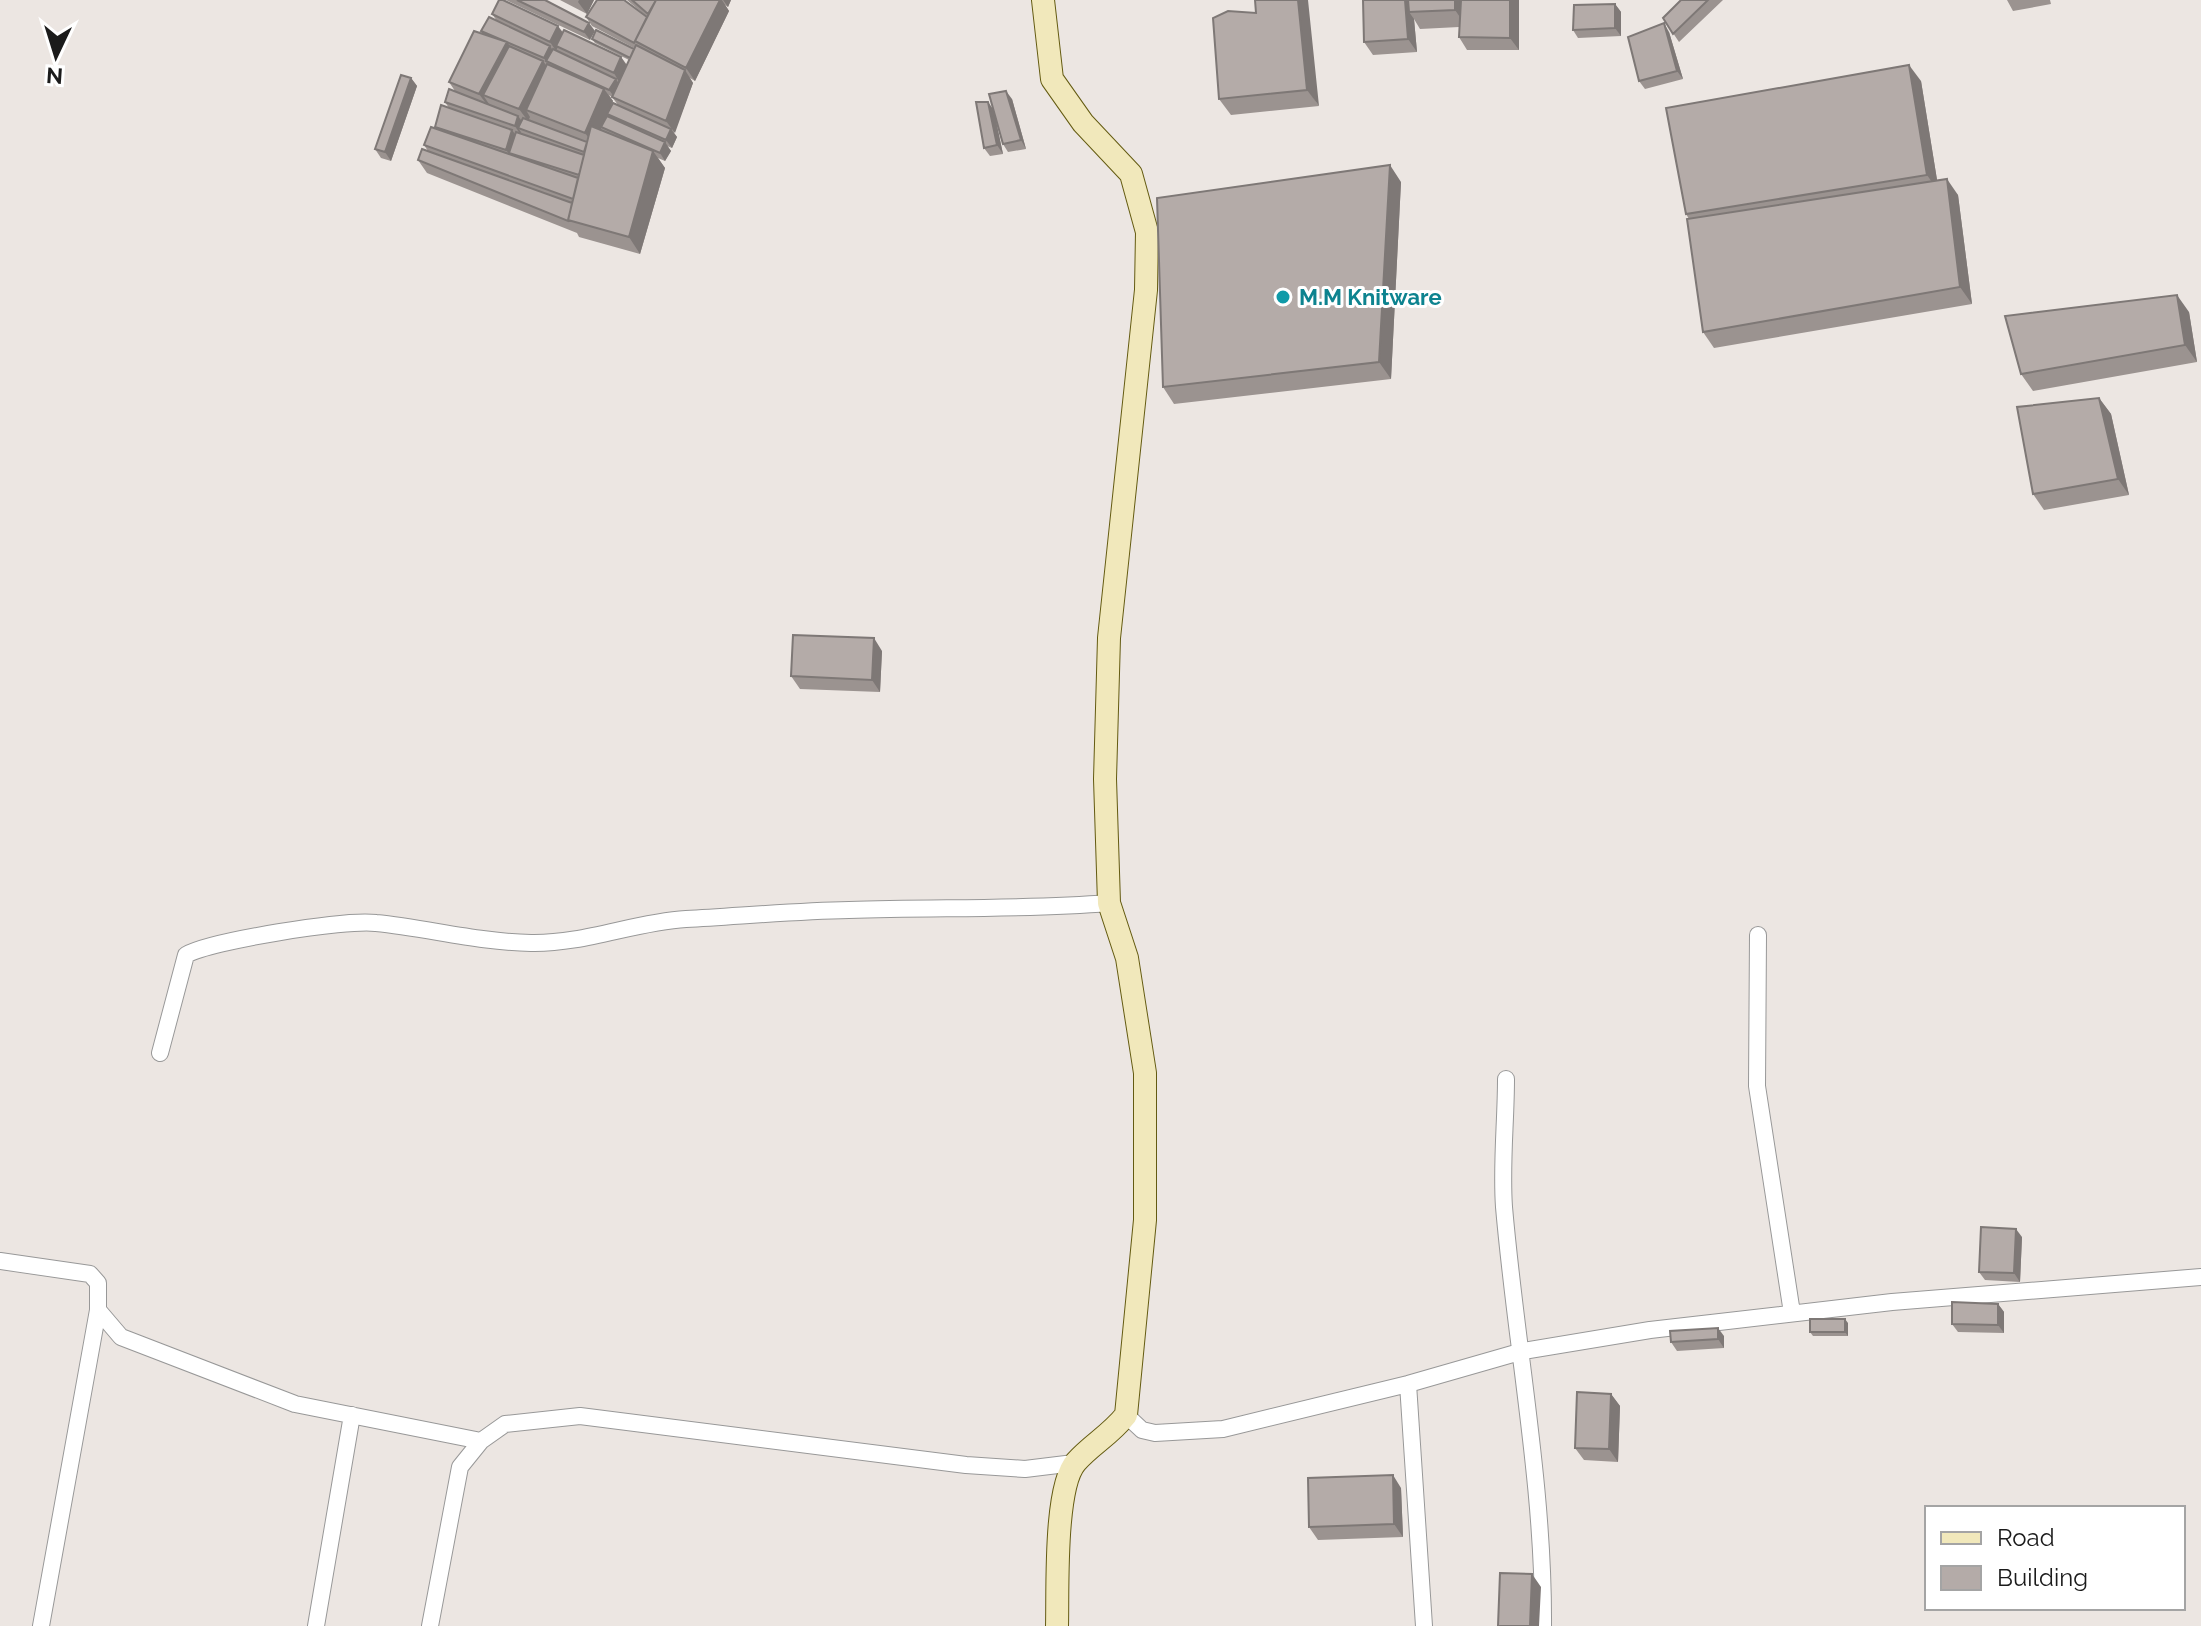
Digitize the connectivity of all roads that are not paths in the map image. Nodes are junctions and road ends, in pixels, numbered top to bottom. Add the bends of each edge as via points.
1 (1043, 0) edge
2 (1109, 903) junction
3 (1758, 935) dead end
4 (160, 1053) dead end
5 (1506, 1079) dead end
6 (0, 1261) edge
7 (2201, 1277) edge
8 (98, 1310) junction
9 (1792, 1313) junction
10 (1523, 1351) junction
11 (1408, 1384) junction
12 (352, 1415) junction
13 (1126, 1415) junction
14 (481, 1441) junction
15 (1074, 1463) junction
16 (41, 1626) edge
17 (316, 1626) edge
18 (430, 1626) edge
19 (1057, 1626) edge
20 (1424, 1626) edge
21 (1543, 1626) edge

1 - 2 street via 1052,79 1083,123 1131,174 1147,232 1146,290 1109,638
2 - 4 street via 667,920 589,940 531,943 372,922 261,936 186,955
2 - 13 street via 1127,958 1145,1073 1145,1220
3 - 9 street via 1757,1086
5 - 10 street via 1504,1204
6 - 8 street via 90,1274 98,1283
7 - 9 street
8 - 12 street via 121,1337 295,1404
8 - 16 street
9 - 10 street
10 - 11 street
10 - 21 street
11 - 13 street via 1223,1429 1155,1433 1142,1430
11 - 20 street
12 - 14 street
12 - 17 street
13 - 15 street
14 - 15 street via 505,1424 580,1416 966,1465 1025,1469
14 - 18 street via 460,1467
15 - 19 street via 1062,1506

